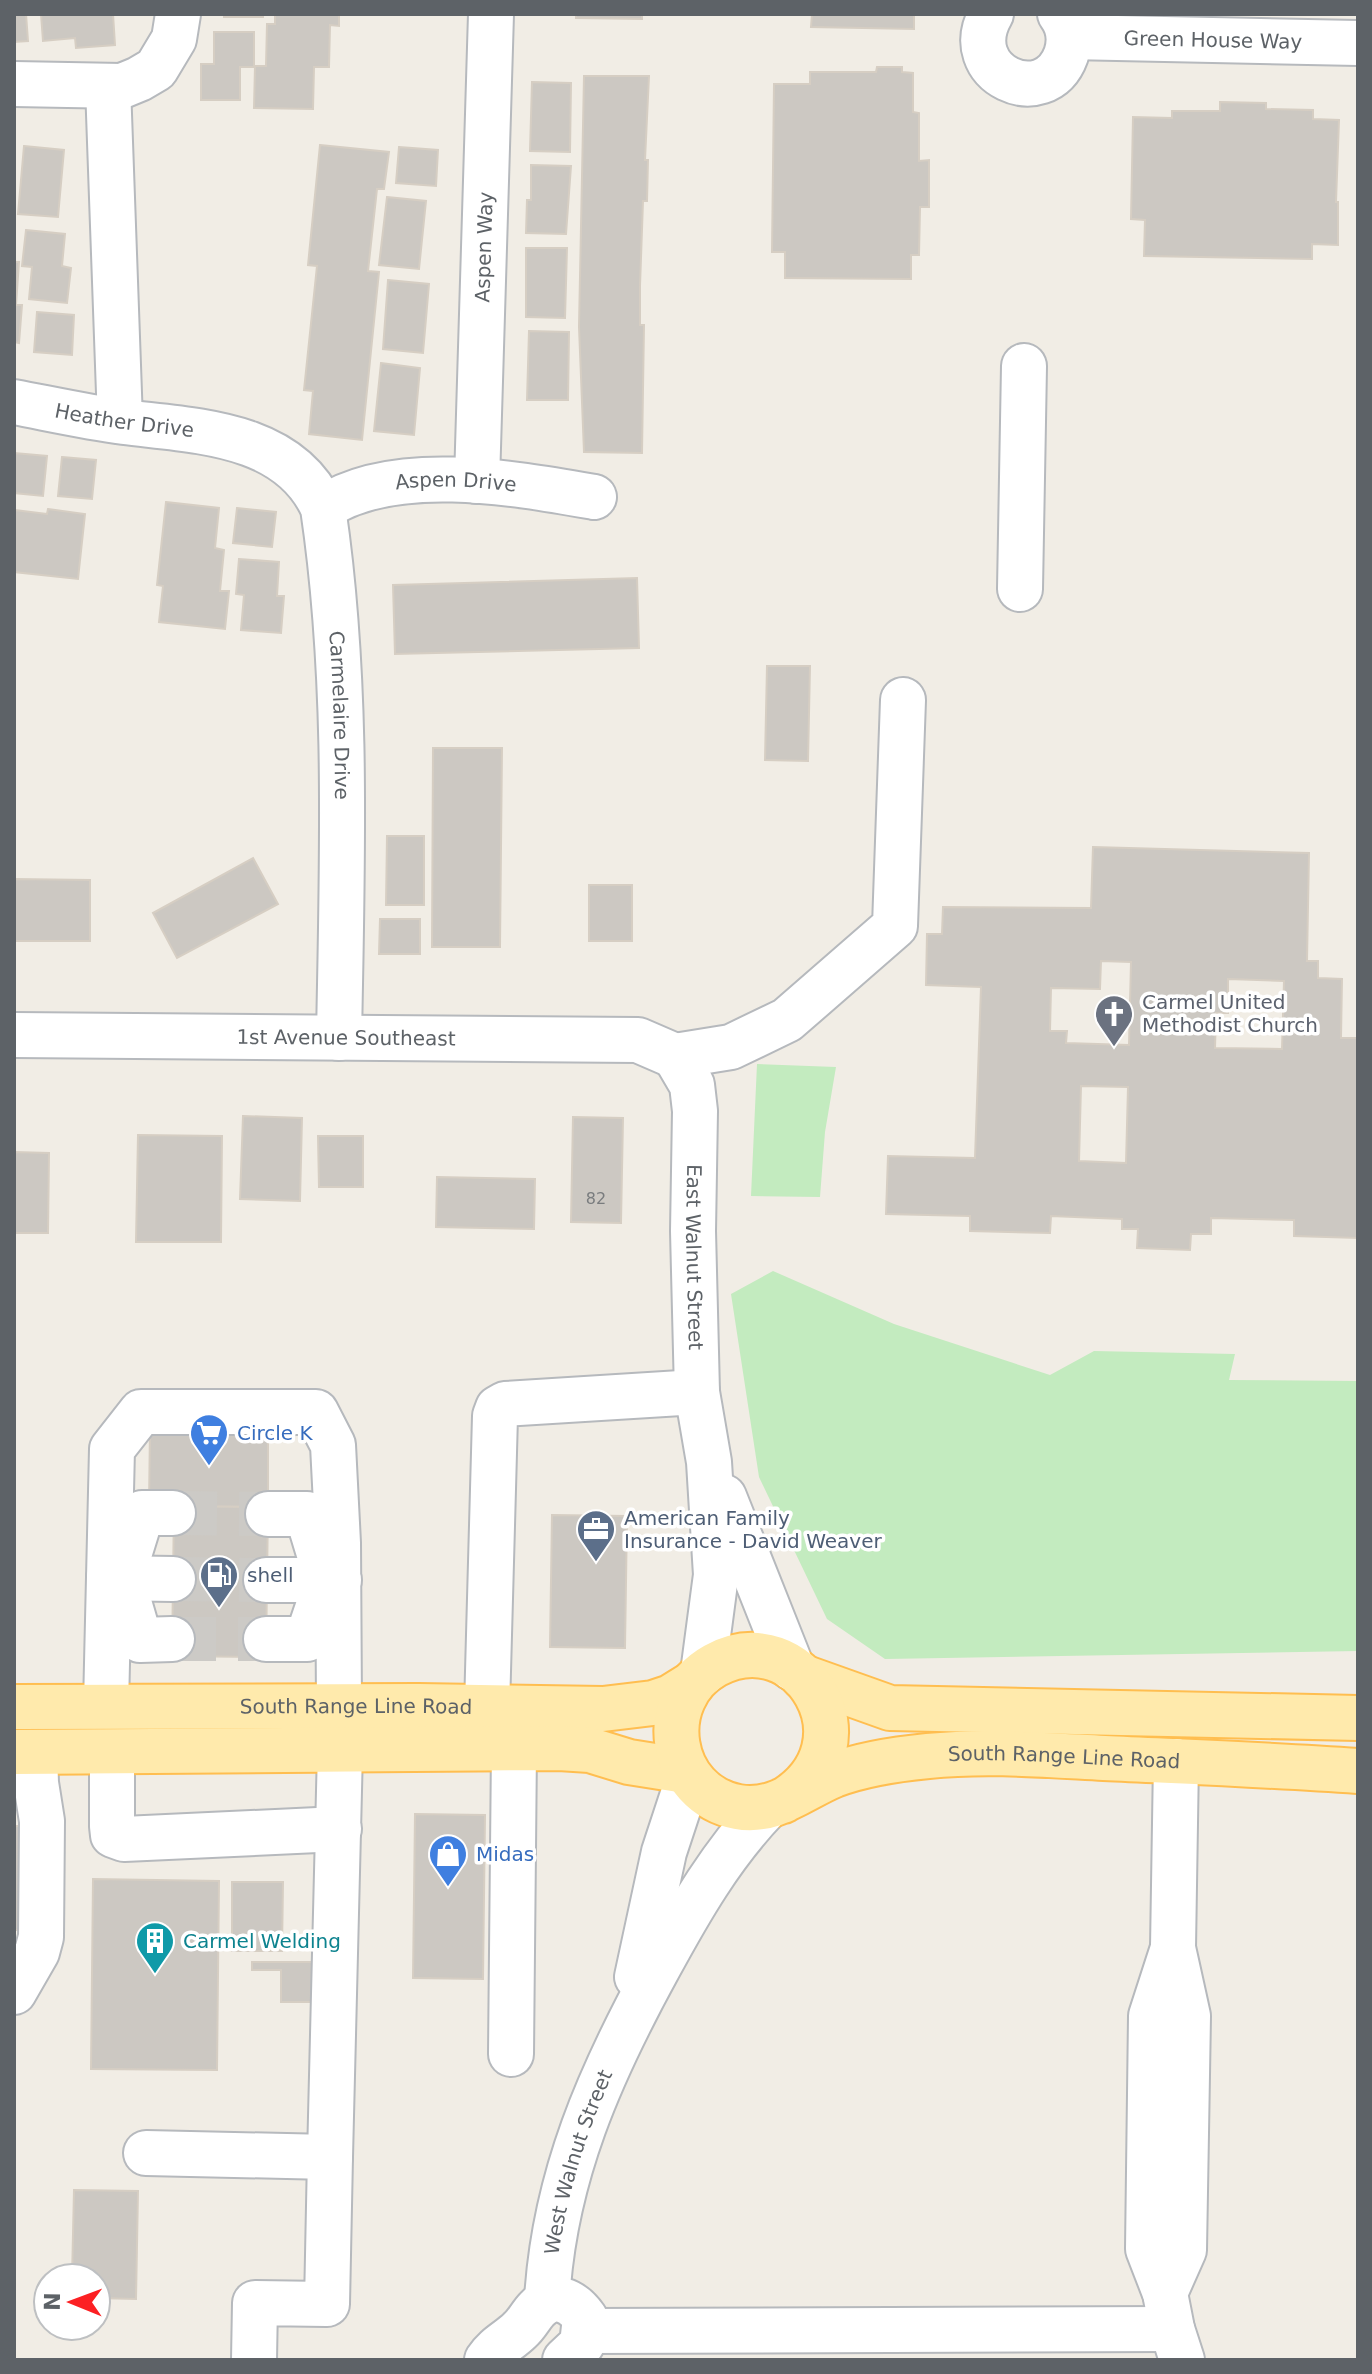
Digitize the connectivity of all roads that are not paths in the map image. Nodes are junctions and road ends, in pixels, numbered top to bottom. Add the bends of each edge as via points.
1 (178, 14) edge
2 (491, 14) edge
3 (991, 14) edge
4 (1065, 25) edge
5 (1358, 43) edge
6 (14, 84) edge
7 (108, 86) junction
8 (1024, 366) dead end
9 (14, 402) edge
10 (120, 421) junction
11 (235, 440) joint
12 (477, 481) junction
13 (594, 497) dead end
14 (323, 508) junction
15 (1020, 589) dead end
16 (903, 700) dead end
17 (14, 1035) edge
18 (339, 1038) junction
19 (675, 1056) junction
20 (697, 1392) junction
21 (709, 1462) junction
22 (173, 1513) tunnel mouth
23 (268, 1514) tunnel mouth
24 (116, 1578) junction
25 (173, 1579) tunnel mouth
26 (266, 1580) tunnel mouth
27 (333, 1580) junction
28 (172, 1639) tunnel mouth
29 (266, 1639) tunnel mouth
30 (798, 1672) junction
31 (698, 1678) junction
32 (106, 1706) junction
33 (339, 1706) junction
34 (14, 1707) edge
35 (487, 1708) junction
36 (1358, 1718) edge
37 (514, 1748) junction
38 (340, 1750) junction
39 (25, 1752) edge
40 (112, 1752) junction
41 (1176, 1761) junction
42 (1358, 1771) edge
43 (687, 1774) junction
44 (775, 1804) junction
45 (339, 1829) junction
46 (14, 1992) edge
47 (624, 2030) junction
48 (511, 2054) dead end
49 (146, 2153) dead end
50 (330, 2157) junction
51 (547, 2300) junction
52 (1173, 2327) edge
53 (575, 2345) edge
54 (254, 2360) edge
55 (487, 2360) edge

1 - 7 street via 174,39 156,69 122,86
2 - 12 street, Aspen Way
3 - 4 street, Green House Way via 984,26 985,55 1002,77 1014,82 1028,84 1054,74 1063,63
4 - 5 street, Green House Way
6 - 7 street
7 - 10 street
8 - 15 street
9 - 10 street, Heather Drive
10 - 11 street, Heather Drive
11 - 14 street, Carmelaire Drive via 266,449 290,464
12 - 13 street, Aspen Drive
12 - 14 street, Aspen Drive via 389,482
14 - 18 street, Carmelaire Drive via 338,624
16 - 19 street via 895,926 787,1020 731,1047
17 - 18 street, 1st Avenue Southeast
18 - 19 street, 1st Avenue Southeast via 638,1040
19 - 20 street, East Walnut Street via 692,1085 695,1111
20 - 21 street, East Walnut Street
20 - 35 street via 498,1408
21 - 30 street, East Walnut Street
21 - 31 street, East Walnut Street via 716,1575
22 - 24 street via 142,1513
23 - 27 street via 307,1514
24 - 25 street
24 - 27 street via 112,1449 141,1412 268,1411 316,1412 333,1445
24 - 28 street via 140,1640
24 - 32 street
26 - 27 street
27 - 29 street via 307,1639
27 - 33 street
30 - 31 main road via 778,1661 747,1656 731,1658
30 - 36 main road via 866,1702 901,1709
30 - 44 main road via 826,1719 824,1752 809,1781
31 - 35 main road, South Range Line Road via 671,1697 633,1706
31 - 43 main road via 682,1699 675,1736
32 - 33 main road, South Range Line Road
32 - 34 main road, South Range Line Road
33 - 35 main road, South Range Line Road
37 - 38 main road, South Range Line Road
37 - 43 main road, South Range Line Road via 590,1750
37 - 48 street
38 - 40 main road, South Range Line Road
38 - 45 street
39 - 40 main road, South Range Line Road
39 - 46 street via 42,1821 41,1937
40 - 45 street via 113,1835 124,1839
41 - 42 main road, South Range Line Road
41 - 44 main road, South Range Line Road via 930,1756 835,1775
41 - 52 street via 1173,1948 1188,2016 1184,2250
43 - 44 main road via 724,1803
43 - 47 street, West Walnut Street
44 - 47 street, West Walnut Street via 738,1837 708,1879
45 - 50 street
47 - 51 street, West Walnut Street via 572,2156 556,2222
49 - 50 street
50 - 54 street via 327,2304 255,2303
51 - 53 street via 572,2302 585,2318
51 - 55 street
52 - 53 street

